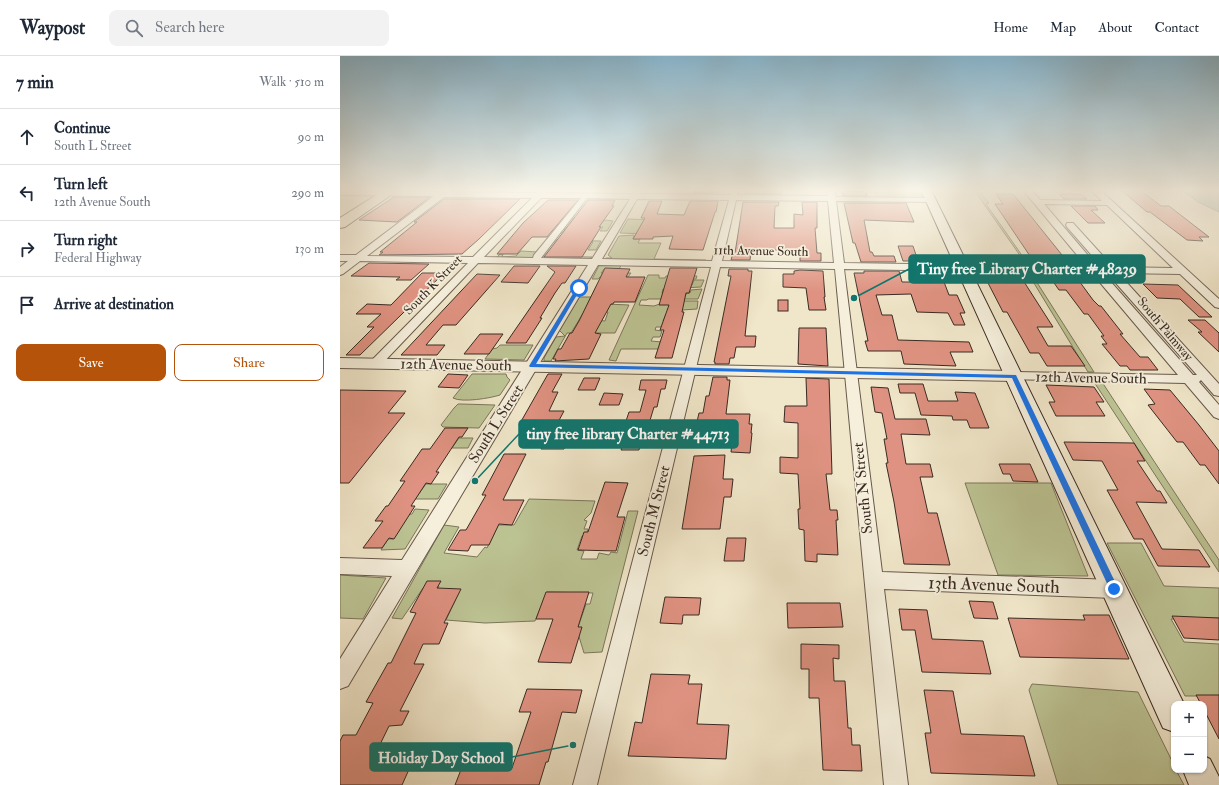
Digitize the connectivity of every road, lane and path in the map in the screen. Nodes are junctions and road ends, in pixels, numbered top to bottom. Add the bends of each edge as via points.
1 (403, 224) edge
2 (510, 224) edge
3 (563, 224) edge
4 (618, 224) edge
5 (726, 224) edge
6 (834, 224) edge
7 (942, 224) edge
8 (1056, 224) edge
9 (1069, 224) edge
10 (1132, 224) edge
11 (537, 257) dead end
12 (340, 258) edge
13 (358, 258) junction
14 (475, 260) junction
15 (595, 262) junction
16 (716, 264) junction
17 (839, 266) junction
18 (962, 267) junction
19 (1096, 269) junction
20 (1110, 270) junction
21 (1181, 271) junction
22 (340, 272) edge
23 (1219, 305) edge
24 (340, 363) edge
25 (375, 364) junction
26 (532, 366) junction
27 (690, 369) junction
28 (851, 373) junction
29 (1014, 376) junction
30 (1190, 379) junction
31 (1214, 380) edge
32 (1219, 392) edge
33 (1219, 414) edge
34 (340, 566) edge
35 (408, 568) junction
36 (874, 580) junction
37 (1114, 589) junction
38 (340, 678) edge
39 (1171, 712) edge
40 (1200, 773) edge
41 (585, 785) edge
42 (896, 785) edge
43 (1206, 785) edge

1 - 13 street
2 - 14 street, South K Street
3 - 11 street
4 - 15 street, South L Street
5 - 16 street, South M Street
6 - 17 street, South N Street
7 - 18 main road
8 - 19 street, South Palmway
9 - 20 street, South Palmway
10 - 21 street
12 - 13 street, 11th Avenue South
13 - 14 street, 11th Avenue South
13 - 22 street
14 - 15 street, 11th Avenue South
14 - 25 street, South K Street
15 - 16 street, 11th Avenue South
15 - 26 street, South L Street
16 - 17 street, 11th Avenue South
16 - 27 street, South M Street
17 - 18 street, 11th Avenue South
17 - 28 street, South N Street
18 - 19 street, 11th Avenue South
18 - 29 main road
19 - 20 street, 11th Avenue South
19 - 30 street, South Palmway
20 - 21 street, 11th Avenue South
20 - 31 street, South Palmway
21 - 23 street
24 - 25 street, 12th Avenue South
25 - 26 street, 12th Avenue South
26 - 27 street, 12th Avenue South
26 - 35 street, South L Street
27 - 28 street, 12th Avenue South
27 - 41 street, South M Street
28 - 29 street, 12th Avenue South
28 - 36 street, South N Street
29 - 30 street, 12th Avenue South
29 - 37 main road
30 - 31 street, 12th Avenue South
30 - 33 street, South Palmway
31 - 32 street, South Palmway
34 - 35 street
35 - 38 street, South L Street
36 - 37 street, 13th Avenue South
36 - 42 street, South N Street
37 - 39 main road
40 - 43 main road

